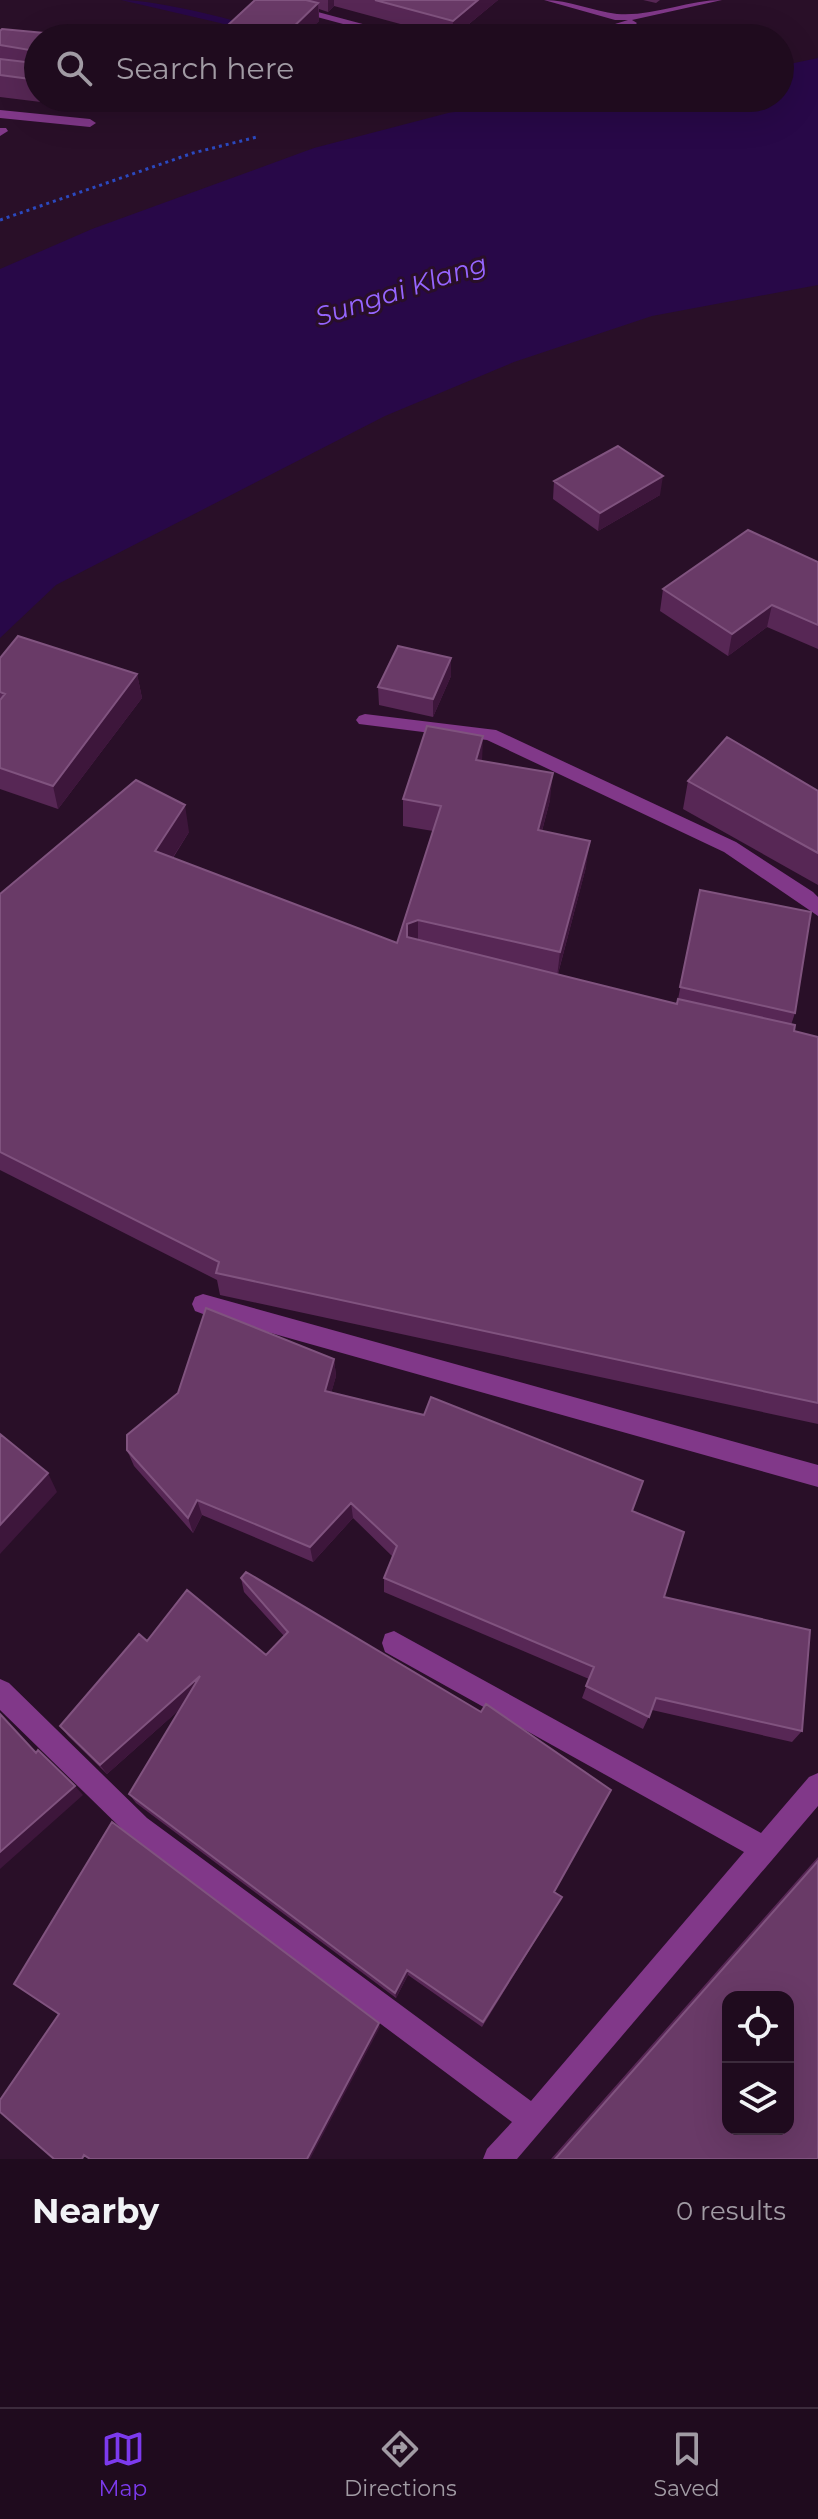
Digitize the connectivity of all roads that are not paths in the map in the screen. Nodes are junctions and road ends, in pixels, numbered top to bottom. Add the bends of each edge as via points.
1 (260, 0) edge
2 (550, 0) edge
3 (716, 0) edge
4 (645, 15) junction
5 (354, 24) edge
6 (627, 24) edge
7 (0, 114) edge
8 (90, 123) dead end
9 (365, 720) dead end
10 (818, 909) edge
11 (203, 1304) dead end
12 (818, 1476) edge
13 (394, 1643) dead end
14 (0, 1692) edge
15 (818, 1786) edge
16 (764, 1849) junction
17 (533, 2120) junction
18 (497, 2159) edge

1 - 5 street
2 - 4 street via 615,17
3 - 4 street
4 - 6 street
7 - 8 street
9 - 10 street via 490,734 730,847
11 - 12 street
13 - 16 street
14 - 17 street via 138,1827
15 - 16 street
16 - 17 street
17 - 18 street

